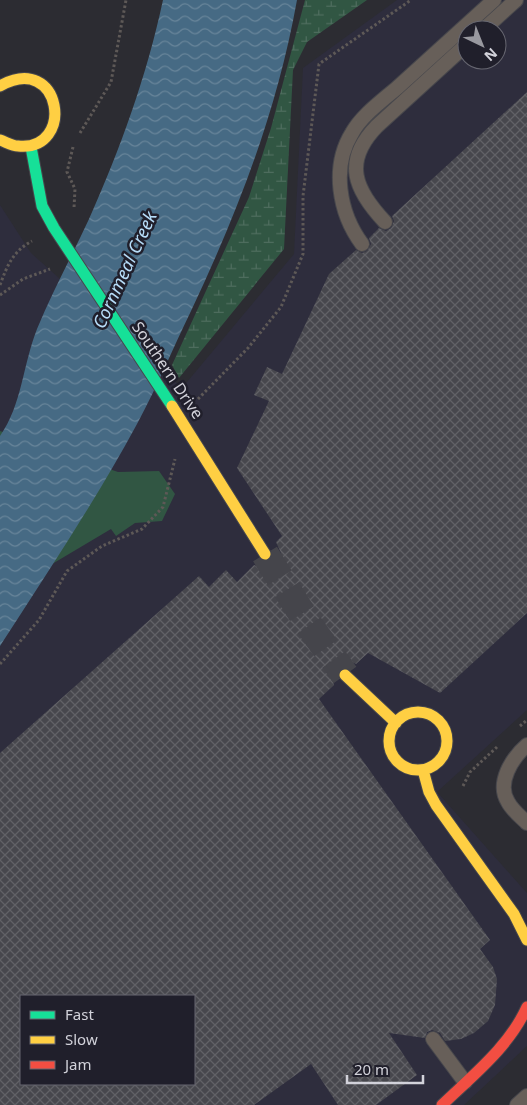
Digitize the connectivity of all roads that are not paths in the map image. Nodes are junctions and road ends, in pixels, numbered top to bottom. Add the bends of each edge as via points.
1 (494, 0) edge
2 (516, 0) edge
3 (494, 20) edge
4 (457, 53) edge
5 (6, 70) dead end
6 (18, 78) junction
7 (0, 86) edge
8 (0, 140) edge
9 (31, 147) junction
10 (385, 222) dead end
11 (362, 244) dead end
12 (264, 554) tunnel mouth
13 (345, 675) tunnel mouth
14 (396, 722) junction
15 (527, 745) edge
16 (423, 770) junction
17 (527, 823) edge
18 (527, 940) edge
19 (527, 1007) edge
20 (433, 1039) dead end
21 (465, 1082) junction
22 (527, 1096) edge
23 (442, 1105) edge
24 (517, 1105) edge

1 - 11 lane via 378,104 352,133 340,161 340,192 354,232
2 - 3 lane
4 - 10 lane via 377,126 359,151 355,167 357,181 363,196
5 - 6 street
6 - 7 street
6 - 9 street via 40,83 49,90 56,106 56,123 50,134
8 - 9 street via 10,146
9 - 12 street, Southern Drive via 42,206 54,228 178,413
13 - 14 street
14 - 16 street via 389,740 394,758 410,769
14 - 16 street via 411,713 420,712 436,718 443,726 445,753 432,767
15 - 17 lane via 510,764 504,788 507,802
16 - 18 street via 436,805 514,914
19 - 21 street via 515,1029
20 - 21 lane
21 - 23 street
22 - 24 lane

